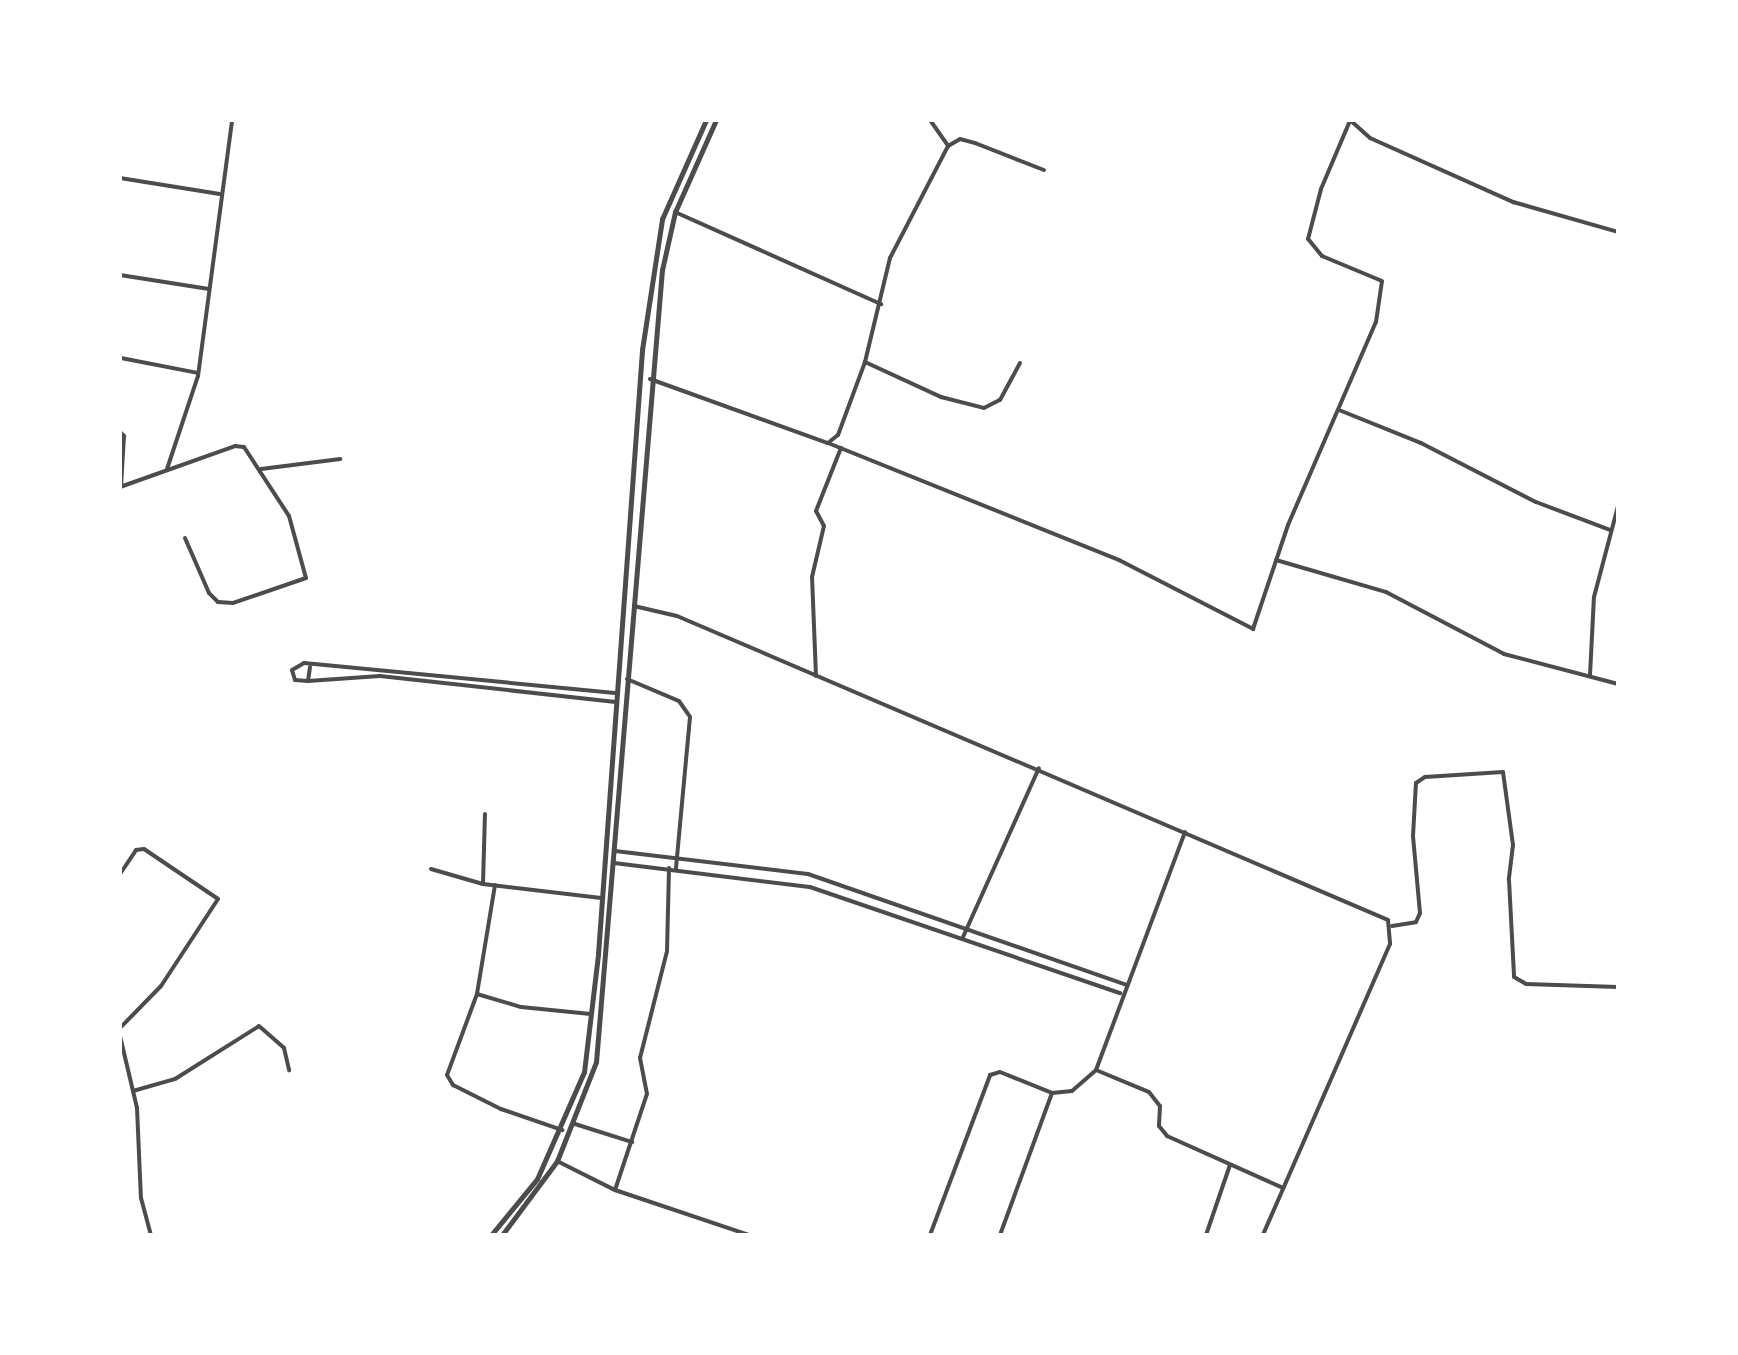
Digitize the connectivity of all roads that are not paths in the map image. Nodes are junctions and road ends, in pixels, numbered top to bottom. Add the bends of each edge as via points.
1 (232, 120) edge
2 (706, 120) edge
3 (716, 120) edge
4 (930, 120) edge
5 (1350, 122) edge
6 (948, 146) junction
7 (1044, 170) dead end
8 (120, 178) edge
9 (220, 194) junction
10 (675, 212) junction
11 (1618, 232) edge
12 (120, 275) edge
13 (209, 289) junction
14 (881, 304) junction
15 (121, 358) edge
16 (865, 362) junction
17 (1020, 363) dead end
18 (198, 373) junction
19 (650, 379) junction
20 (1339, 410) junction
21 (120, 432) edge
22 (828, 443) junction
23 (841, 448) junction
24 (340, 459) dead end
25 (167, 469) junction
26 (261, 469) junction
27 (121, 487) edge
28 (1618, 506) edge
29 (1610, 530) junction
30 (185, 538) dead end
31 (1276, 560) junction
32 (633, 606) junction
33 (310, 667) junction
34 (1590, 675) junction
35 (816, 676) junction
36 (409, 677) junction
37 (627, 679) junction
38 (308, 681) junction
39 (1618, 684) edge
40 (494, 687) junction
41 (618, 693) junction
42 (617, 703) junction
43 (614, 753) junction
44 (624, 754) junction
45 (1039, 768) junction
46 (485, 814) dead end
47 (1185, 832) junction
48 (615, 851) junction
49 (678, 858) junction
50 (614, 863) junction
51 (669, 868) junction
52 (676, 868) junction
53 (431, 869) dead end
54 (120, 874) edge
55 (821, 878) junction
56 (483, 884) junction
57 (495, 885) junction
58 (817, 889) junction
59 (601, 898) junction
60 (1392, 926) junction
61 (966, 928) junction
62 (963, 937) junction
63 (1127, 985) junction
64 (1618, 987) edge
65 (477, 994) junction
66 (1121, 994) junction
67 (591, 1014) junction
68 (120, 1028) edge
69 (120, 1036) edge
70 (122, 1053) edge
71 (289, 1070) dead end
72 (1096, 1070) junction
73 (133, 1091) junction
74 (1052, 1093) junction
75 (575, 1124) junction
76 (562, 1130) junction
77 (632, 1142) junction
78 (557, 1161) junction
79 (1230, 1165) junction
80 (1283, 1188) junction
81 (615, 1190) junction
82 (151, 1235) edge
83 (491, 1235) edge
84 (502, 1235) edge
85 (749, 1235) edge
86 (930, 1235) edge
87 (1000, 1235) edge
88 (1206, 1235) edge
89 (1263, 1235) edge

1 - 9 street
2 - 41 street via 665,211 656,248 641,365
3 - 10 street
4 - 6 street
5 - 11 street via 1397,152 1513,202
5 - 20 street via 1321,189 1308,239 1322,256 1382,281 1376,322
6 - 7 street via 960,139
6 - 14 street via 890,258
8 - 9 street
9 - 13 street
10 - 14 street
10 - 19 street
12 - 13 street
13 - 18 street
14 - 16 street
15 - 18 street
16 - 17 street via 941,397 984,408 1000,400
16 - 22 street via 838,435
18 - 25 street
19 - 22 street
19 - 32 street
20 - 29 street via 1421,443 1536,502
20 - 31 street
21 - 27 street
22 - 23 street
23 - 31 street via 1119,560 1253,629
23 - 35 street via 816,511 824,526 812,577
24 - 26 street
25 - 26 street via 235,446 244,447
25 - 27 street
26 - 30 street via 289,516 307,573 304,581 233,603 218,602
28 - 29 street
29 - 34 street via 1594,597
31 - 34 street via 1386,592 1504,654
32 - 35 street via 677,616
32 - 37 street
33 - 36 street
33 - 38 street
33 - 38 street via 300,663 292,670 298,682
34 - 39 street
35 - 45 street
36 - 38 street
36 - 40 street
37 - 44 street
37 - 49 street via 679,701 690,717
40 - 41 street
40 - 42 street
41 - 42 street
42 - 43 street
43 - 44 street
43 - 59 street
44 - 48 street
45 - 47 street
45 - 61 street
46 - 56 street
47 - 60 street via 1372,909
47 - 63 street
48 - 49 street
48 - 50 street
49 - 52 street
49 - 55 street
50 - 51 street
50 - 75 street via 596,1062
51 - 52 street
51 - 77 street via 667,951 643,1041 641,1077 647,1094
52 - 58 street
53 - 56 street
54 - 68 street via 136,850 144,849 218,899 161,986
55 - 58 street
55 - 61 street
56 - 57 street
57 - 59 street
57 - 65 street
58 - 62 street
59 - 67 street
60 - 64 street via 1416,922 1420,913 1413,836 1416,783 1425,777 1503,772 1513,845 1509,880 1514,977 1526,984
60 - 80 street via 1378,971
61 - 62 street
61 - 63 street
62 - 66 street
63 - 66 street
65 - 67 street via 521,1007
65 - 76 street via 447,1075 449,1082 501,1109
66 - 72 street
67 - 76 street via 584,1072
69 - 70 street
70 - 73 street
71 - 73 street via 284,1048 259,1026 175,1079
72 - 74 street via 1072,1091
72 - 79 street via 1149,1092 1160,1106 1159,1126 1167,1136
73 - 82 street via 141,1198
74 - 86 street via 1000,1072 990,1075
74 - 87 street
75 - 77 street
75 - 78 street
76 - 83 street via 537,1179
77 - 81 street
78 - 81 street
78 - 84 street
79 - 80 street
79 - 88 street
80 - 89 street
81 - 85 street

